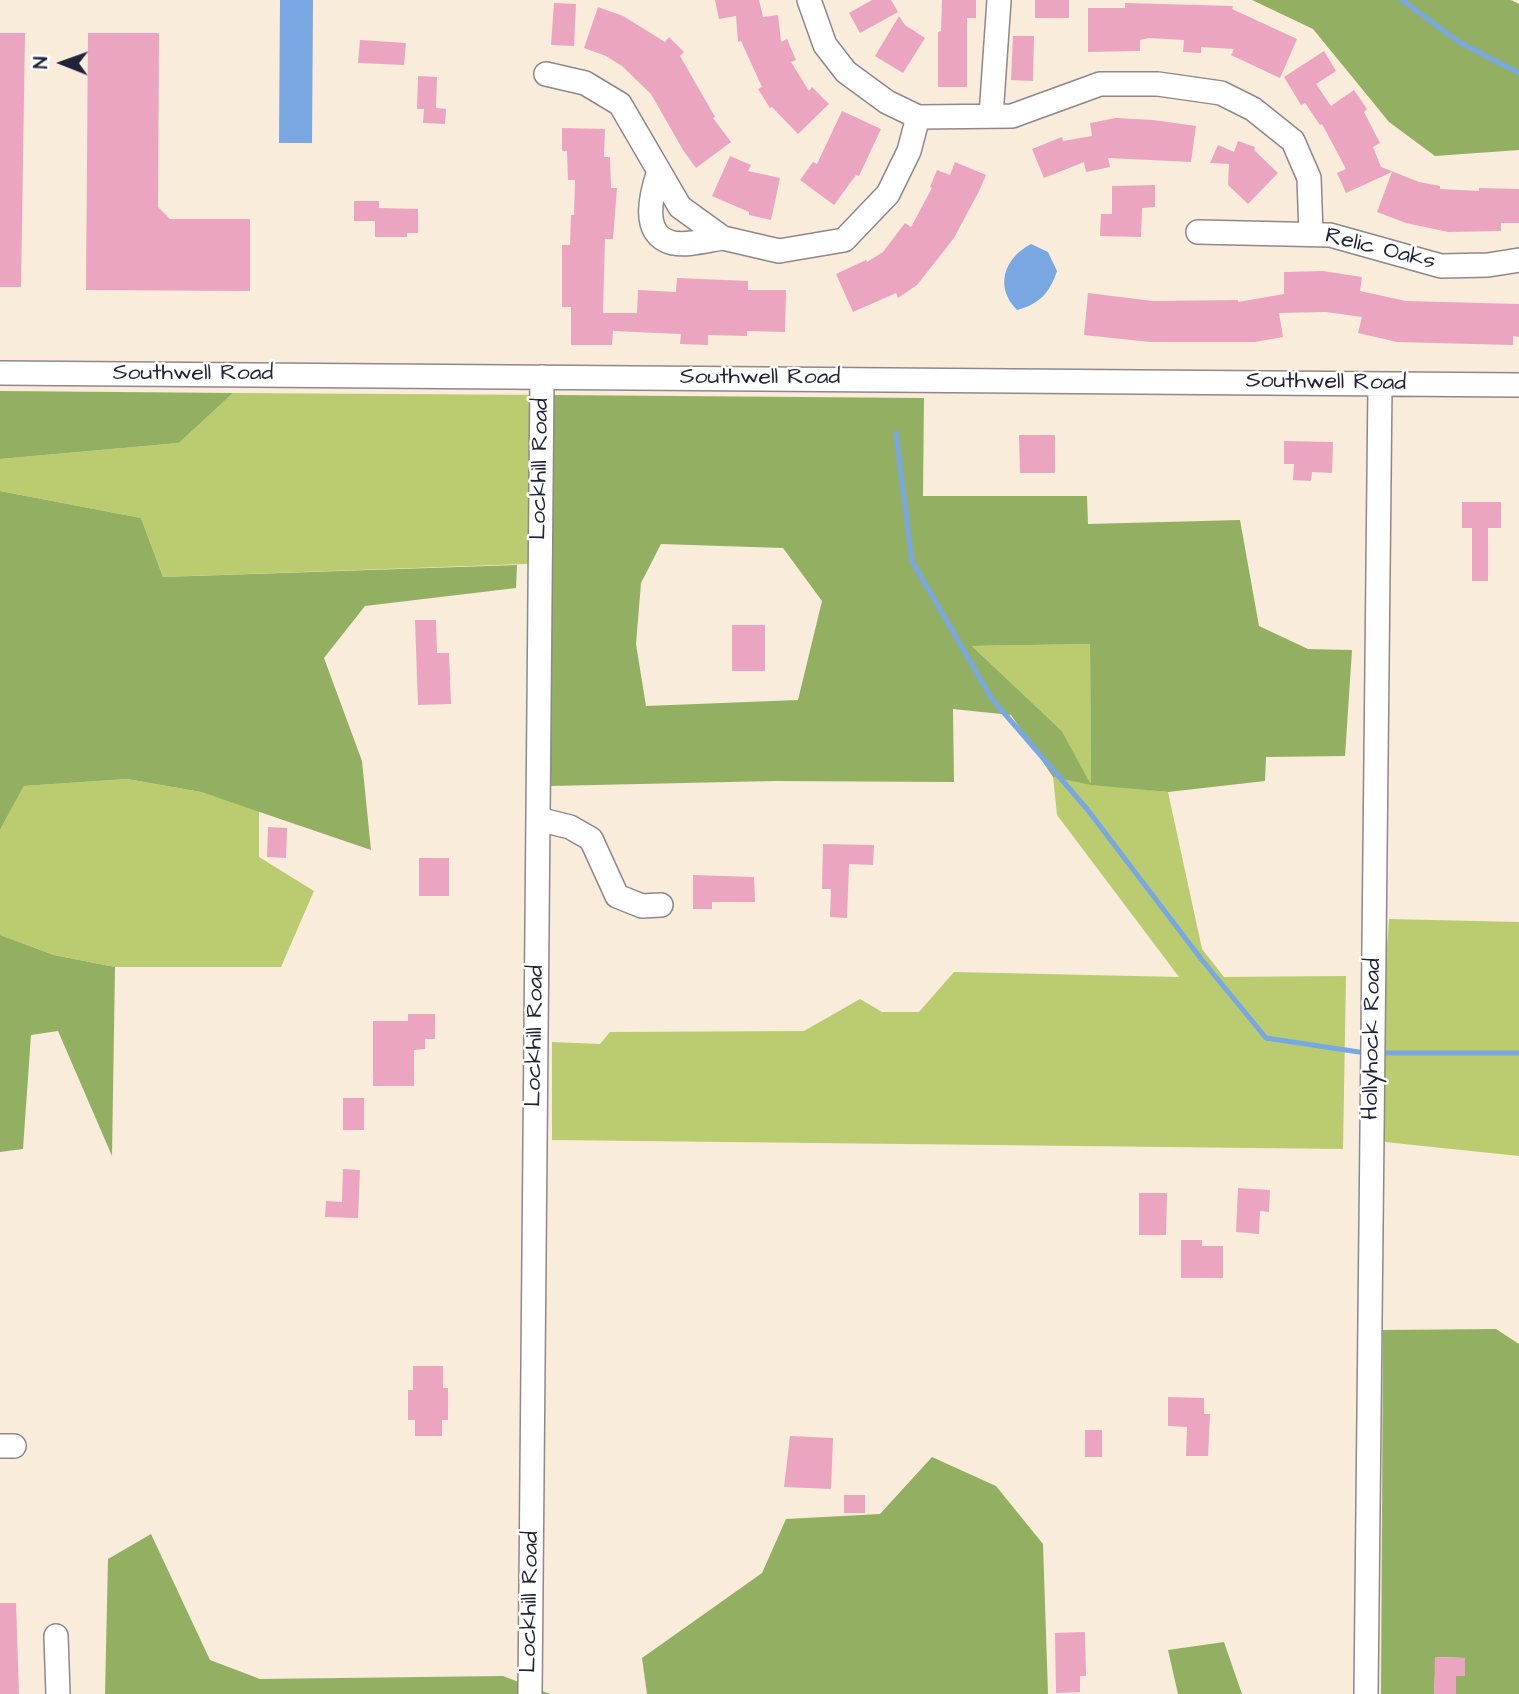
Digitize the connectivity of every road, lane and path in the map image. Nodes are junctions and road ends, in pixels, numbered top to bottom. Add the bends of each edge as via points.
1 (999, 0) edge
2 (811, 2) edge
3 (546, 74) dead end
4 (991, 116) junction
5 (918, 117) junction
6 (659, 171) junction
7 (1198, 232) dead end
8 (1311, 234) junction
9 (723, 239) junction
10 (1519, 260) edge
11 (0, 373) edge
12 (542, 377) junction
13 (1380, 384) junction
14 (1519, 385) edge
15 (538, 819) junction
16 (662, 905) dead end
17 (56, 1636) dead end
18 (58, 1694) edge
19 (530, 1694) edge
20 (1366, 1694) edge

1 - 4 street
2 - 5 street via 824,45 846,72 887,102
3 - 6 street via 585,83 620,104
4 - 5 street
4 - 8 street via 1012,116 1100,84 1158,84 1221,93 1253,109 1293,141 1309,178
5 - 9 street via 909,151 888,194 844,240 779,251
6 - 9 street via 680,207
6 - 9 street via 650,214 663,238 674,243
7 - 8 street, Relic Oaks
8 - 10 street, Relic Oaks via 1330,235 1441,266
11 - 12 street, Southwell Road
12 - 13 street, Southwell Road
12 - 15 street, Lockhill Road
13 - 14 street, Southwell Road
13 - 20 street, Hollyhock Road
15 - 16 street via 570,827 591,839 617,896 642,906
15 - 19 street, Lockhill Road
17 - 18 street

